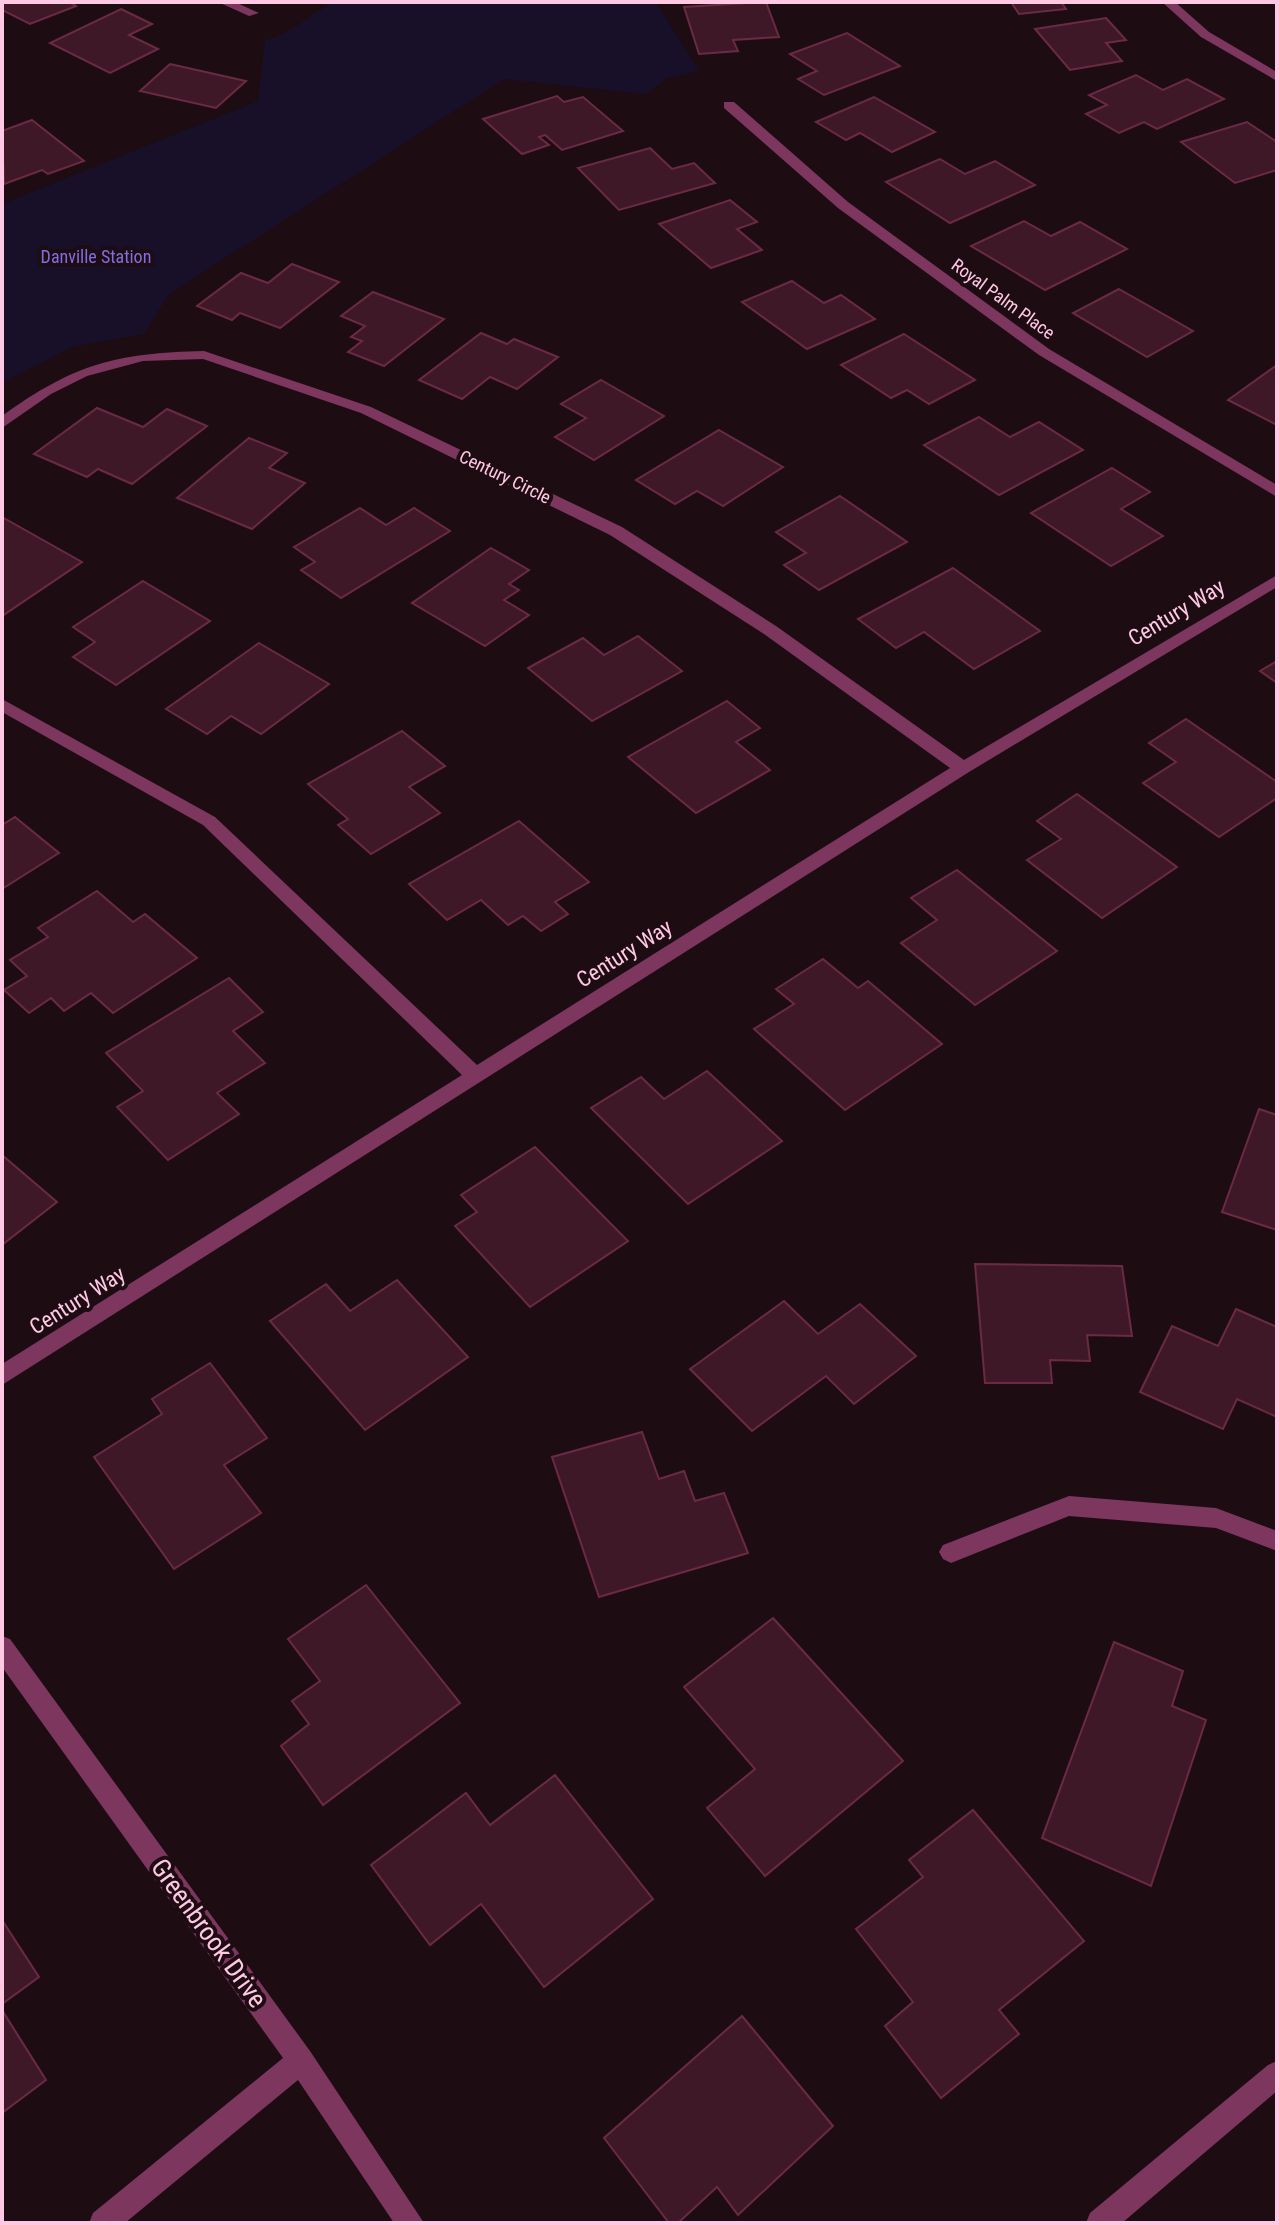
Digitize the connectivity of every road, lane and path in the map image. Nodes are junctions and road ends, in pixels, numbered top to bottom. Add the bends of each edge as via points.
1 (224, 2) edge
2 (1168, 2) edge
3 (253, 13) dead end
4 (1277, 77) edge
5 (729, 105) dead end
6 (2, 423) edge
7 (1277, 492) edge
8 (1277, 580) edge
9 (2, 705) edge
10 (963, 768) junction
11 (475, 1075) junction
12 (2, 1376) edge
13 (1277, 1541) edge
14 (951, 1552) dead end
15 (2, 1647) edge
16 (301, 2060) junction
17 (1277, 2074) edge
18 (103, 2223) edge
19 (410, 2223) edge
20 (1100, 2223) edge

1 - 3 street
2 - 4 street via 1225,48
5 - 7 street, Royal Palm Place via 843,205 1044,352
6 - 10 street, Century Circle via 82,373 143,357 204,355 366,410 616,531 770,630
8 - 10 street, Century Way
9 - 11 street via 209,821
10 - 11 street, Century Way
11 - 12 street, Century Way
13 - 14 street via 1216,1518 1069,1506
15 - 16 street, Greenbrook Drive
16 - 18 street
16 - 19 street, Greenbrook Drive
17 - 20 street

